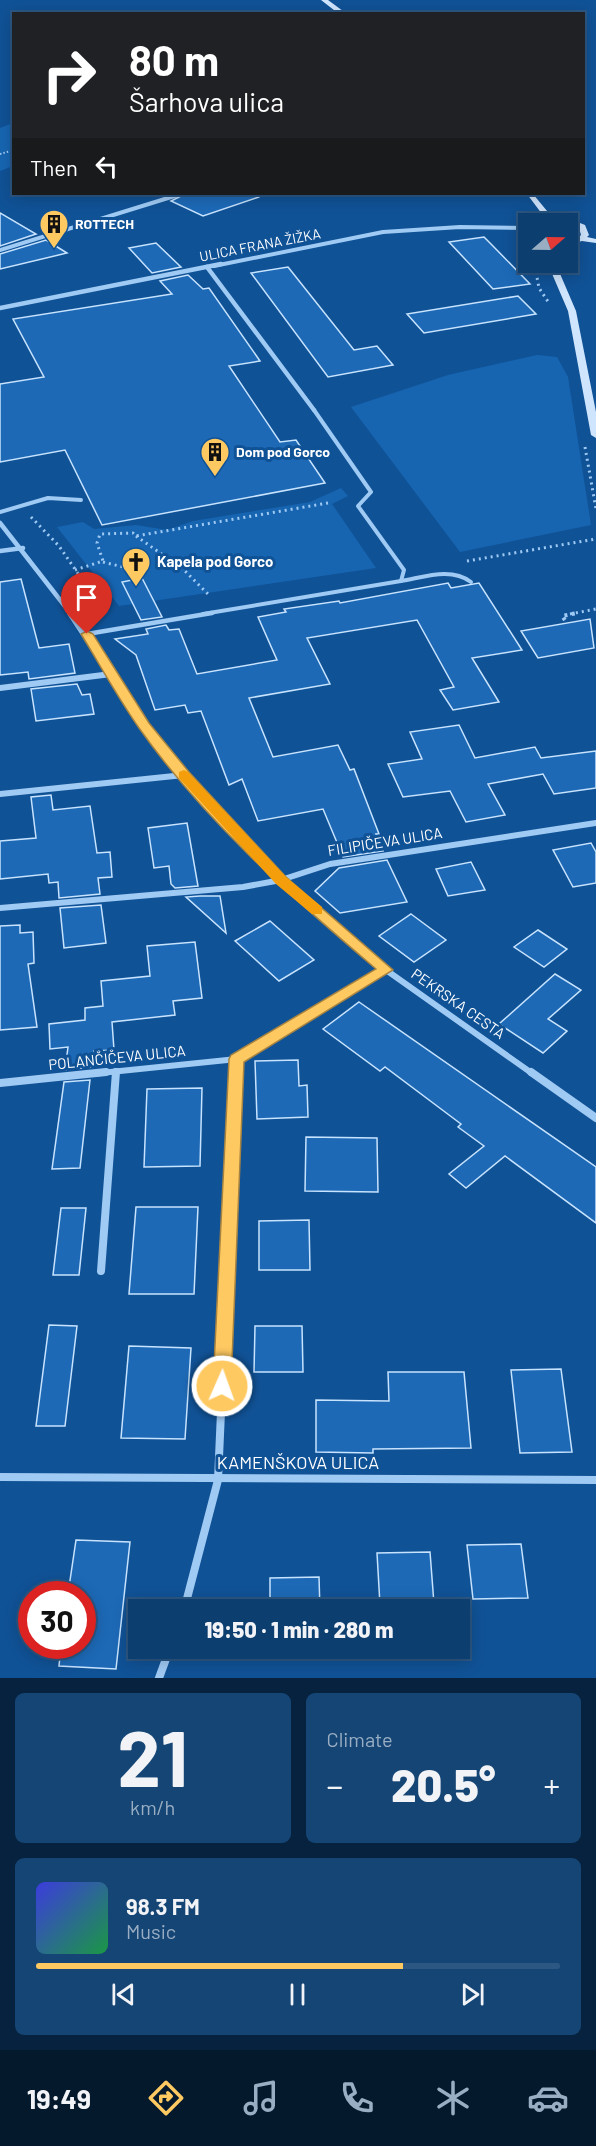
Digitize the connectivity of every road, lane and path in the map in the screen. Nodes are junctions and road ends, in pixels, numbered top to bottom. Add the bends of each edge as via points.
1 (324, 0) edge
2 (342, 12) edge
3 (178, 195) edge
4 (531, 195) edge
5 (545, 213) edge
6 (578, 225) edge
7 (518, 229) edge
8 (582, 238) junction
9 (578, 239) edge
10 (596, 241) edge
11 (0, 250) edge
12 (207, 267) junction
13 (556, 273) edge
14 (0, 308) edge
15 (314, 410) joint
16 (596, 435) edge
17 (81, 500) dead end
18 (328, 503) dead end
19 (21, 506) junction
20 (0, 512) edge
21 (0, 523) edge
22 (136, 536) junction
23 (596, 538) edge
24 (22, 548) junction
25 (0, 551) edge
26 (257, 560) dead end
27 (103, 561) junction
28 (464, 562) dead end
29 (180, 567) junction
30 (75, 570) junction
31 (135, 576) dead end
32 (401, 581) junction
33 (471, 582) dead end
34 (208, 594) dead end
35 (596, 609) edge
36 (104, 610) dead end
37 (565, 620) dead end
38 (87, 634) junction
39 (111, 674) junction
40 (0, 688) edge
41 (184, 775) junction
42 (0, 794) edge
43 (596, 823) edge
44 (281, 880) junction
45 (0, 908) edge
46 (386, 970) junction
47 (237, 1059) junction
48 (116, 1071) junction
49 (0, 1083) edge
50 (596, 1118) edge
51 (101, 1271) dead end
52 (0, 1477) edge
53 (596, 1479) edge
54 (218, 1480) junction
55 (188, 1599) edge
56 (166, 1659) edge
57 (159, 1678) edge

1 - 2 street
3 - 11 street
4 - 5 street
6 - 8 street via 585,231
7 - 12 street, ULICA FRANA ŽIŽKA via 460,227 383,232
8 - 9 street
8 - 10 street
12 - 14 street, ULICA FRANA ŽIŽKA
12 - 15 street
13 - 16 street via 572,311
15 - 32 lane via 371,492 358,506 404,570
17 - 19 lane via 48,498
18 - 22 path
19 - 20 lane
19 - 30 path via 59,546
21 - 24 street, PEKRSKA CESTA
22 - 27 path via 100,534 97,543
22 - 29 path
23 - 28 path
24 - 25 street
24 - 38 street, PEKRSKA CESTA
26 - 29 path
27 - 30 path
27 - 31 path via 123,567
29 - 34 path
30 - 36 path
32 - 33 lane via 460,574
32 - 38 lane
35 - 37 path via 562,616
38 - 39 street, PEKRSKA CESTA
39 - 40 street
39 - 41 street, PEKRSKA CESTA via 144,726
41 - 42 street
41 - 44 street, PEKRSKA CESTA
43 - 44 street, FILIPIČEVA ULICA via 330,864
44 - 45 street, FILIPIČEVA ULICA via 243,887
44 - 46 street, PEKRSKA CESTA
46 - 47 street
46 - 50 street, PEKRSKA CESTA
47 - 48 street, POLANČIČEVA ULICA
47 - 54 street
48 - 49 street, POLANČIČEVA ULICA
48 - 51 street
52 - 54 street, KAMENŠKOVA ULICA
53 - 54 street, KAMENŠKOVA ULICA
54 - 55 street
56 - 57 street

